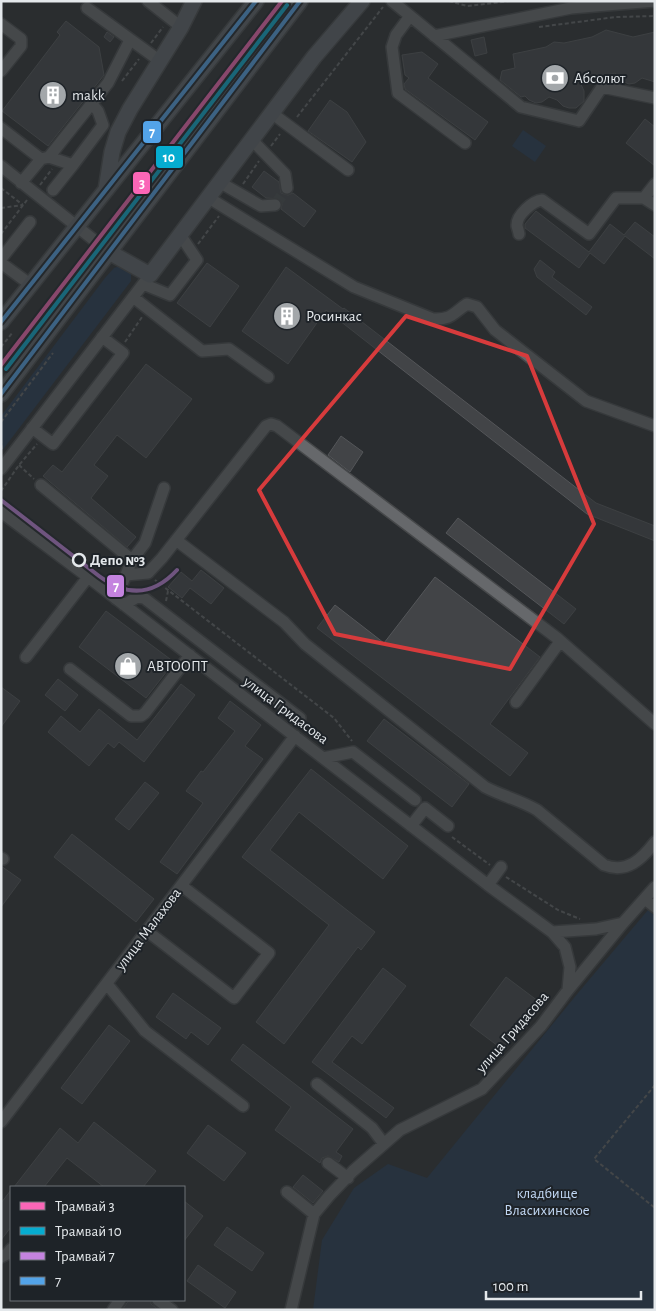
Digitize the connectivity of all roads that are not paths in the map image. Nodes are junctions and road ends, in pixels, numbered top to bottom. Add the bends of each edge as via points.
1 (148, 1) edge
2 (194, 1) edge
3 (256, 1) edge
4 (300, 1) edge
5 (362, 1) edge
6 (392, 1) edge
7 (655, 1) edge
8 (567, 5) edge
9 (87, 8) dead end
10 (410, 16) junction
11 (175, 23) junction
12 (1, 24) edge
13 (434, 36) junction
14 (130, 40) junction
15 (160, 61) junction
16 (1, 71) edge
17 (655, 98) edge
18 (92, 103) junction
19 (273, 114) junction
20 (1, 128) edge
21 (253, 141) junction
22 (466, 143) dead end
23 (45, 158) junction
24 (73, 165) junction
25 (1, 166) edge
26 (348, 170) dead end
27 (21, 183) junction
28 (221, 183) junction
29 (655, 184) edge
30 (287, 188) dead end
31 (53, 190) dead end
32 (105, 192) junction
33 (209, 198) junction
34 (644, 198) junction
35 (275, 205) dead end
36 (655, 206) edge
37 (30, 222) dead end
38 (76, 228) junction
39 (519, 234) dead end
40 (181, 236) junction
41 (109, 252) junction
42 (1, 259) edge
43 (1, 263) edge
44 (147, 279) junction
45 (31, 285) junction
46 (133, 297) junction
47 (1, 322) edge
48 (102, 337) junction
49 (268, 377) dead end
50 (1, 394) edge
51 (655, 426) edge
52 (32, 428) junction
53 (1, 469) edge
54 (41, 485) road end
55 (164, 488) dead end
56 (1, 512) edge
57 (176, 540) junction
58 (132, 560) junction
59 (126, 575) junction
60 (88, 577) junction
61 (120, 602) junction
62 (186, 630) junction
63 (557, 638) junction
64 (175, 644) junction
65 (190, 655) junction
66 (26, 657) dead end
67 (221, 658) junction
68 (70, 669) dead end
69 (211, 672) junction
70 (516, 702) dead end
71 (300, 718) dead end
72 (655, 724) edge
73 (295, 736) junction
74 (323, 758) junction
75 (415, 800) dead end
76 (411, 826) junction
77 (448, 826) road end
78 (655, 842) edge
79 (499, 869) road end
80 (488, 885) junction
81 (182, 886) junction
82 (655, 887) edge
83 (645, 899) junction
84 (655, 907) edge
85 (623, 923) junction
86 (147, 931) junction
87 (552, 932) junction
88 (107, 984) junction
89 (568, 990) junction
90 (317, 1084) dead end
91 (243, 1106) dead end
92 (1, 1122) edge
93 (384, 1144) junction
94 (328, 1163) dead end
95 (348, 1178) junction
96 (287, 1192) dead end
97 (314, 1214) junction
98 (159, 1301) edge
99 (172, 1310) edge
100 (291, 1310) edge

1 - 11 street
2 - 11 main road
3 - 32 main road
4 - 41 main road
5 - 19 main road via 314,57
6 - 10 street
7 - 8 street
8 - 13 street
9 - 14 street
10 - 13 street
10 - 22 street via 396,35 392,47 398,93
11 - 15 main road
12 - 16 street via 20,39 21,46
13 - 17 street via 521,108 578,120 602,87
14 - 15 street
14 - 18 street via 108,82
15 - 32 main road via 118,132
18 - 23 street
18 - 24 street via 103,125
19 - 21 main road
19 - 26 street
20 - 23 street
21 - 28 main road
21 - 30 street via 285,174
23 - 24 street
23 - 27 street
24 - 31 street
25 - 27 street
27 - 38 street
28 - 33 main road
28 - 35 street via 261,206
29 - 34 street
32 - 38 main road
33 - 40 main road
33 - 51 street via 354,287 433,319 444,320 467,304 477,307 495,330 586,401
34 - 36 street
34 - 39 street via 616,198 589,234 542,200 536,201 518,220
37 - 42 street
38 - 41 street
38 - 45 main road
40 - 44 main road
40 - 44 street via 197,260 170,295
41 - 44 main road
41 - 50 main road
43 - 45 street
44 - 46 street
45 - 47 main road
46 - 48 street
46 - 49 street via 202,351 229,349
48 - 52 street
48 - 52 street via 122,353 53,444
52 - 53 street
54 - 58 street
55 - 58 street via 145,543
56 - 60 street, улица Гридасова
57 - 59 street via 148,573
57 - 63 street via 266,426 271,424 286,431
57 - 78 street via 284,622 305,644 485,787 537,810 604,865 615,869 634,864
58 - 59 street
59 - 61 street
60 - 61 street, улица Гридасова
60 - 66 street
61 - 62 street via 144,598
61 - 64 street, улица Гридасова
62 - 64 street
62 - 67 street
63 - 70 street via 559,643 552,654
63 - 72 street
64 - 65 street, улица Гридасова
65 - 68 street via 145,713 136,717
65 - 69 street, улица Гридасова
67 - 69 street
67 - 71 street
69 - 73 street, улица Гридасова
73 - 74 street, улица Гридасова
73 - 81 street, улица Малахова
74 - 75 street via 353,752
74 - 76 street, улица Гридасова
76 - 77 street via 425,808
76 - 80 street, улица Гридасова
79 - 80 street
80 - 87 street, улица Гридасова
81 - 86 street, улица Малахова
81 - 86 street via 269,953 264,960 234,998
82 - 83 street
83 - 84 street
83 - 85 street
85 - 87 street via 596,929
85 - 89 street
86 - 88 street, улица Малахова
87 - 89 street, улица Гридасова via 565,947 570,967
88 - 91 street via 145,1031
88 - 92 street, улица Малахова
89 - 93 street, улица Гридасова via 541,1026 482,1089 400,1130
90 - 93 street via 372,1128
93 - 95 street, улица Гридасова
94 - 95 street
95 - 97 street, улица Гридасова
96 - 97 street
97 - 100 street, улица Гридасова
98 - 99 street

